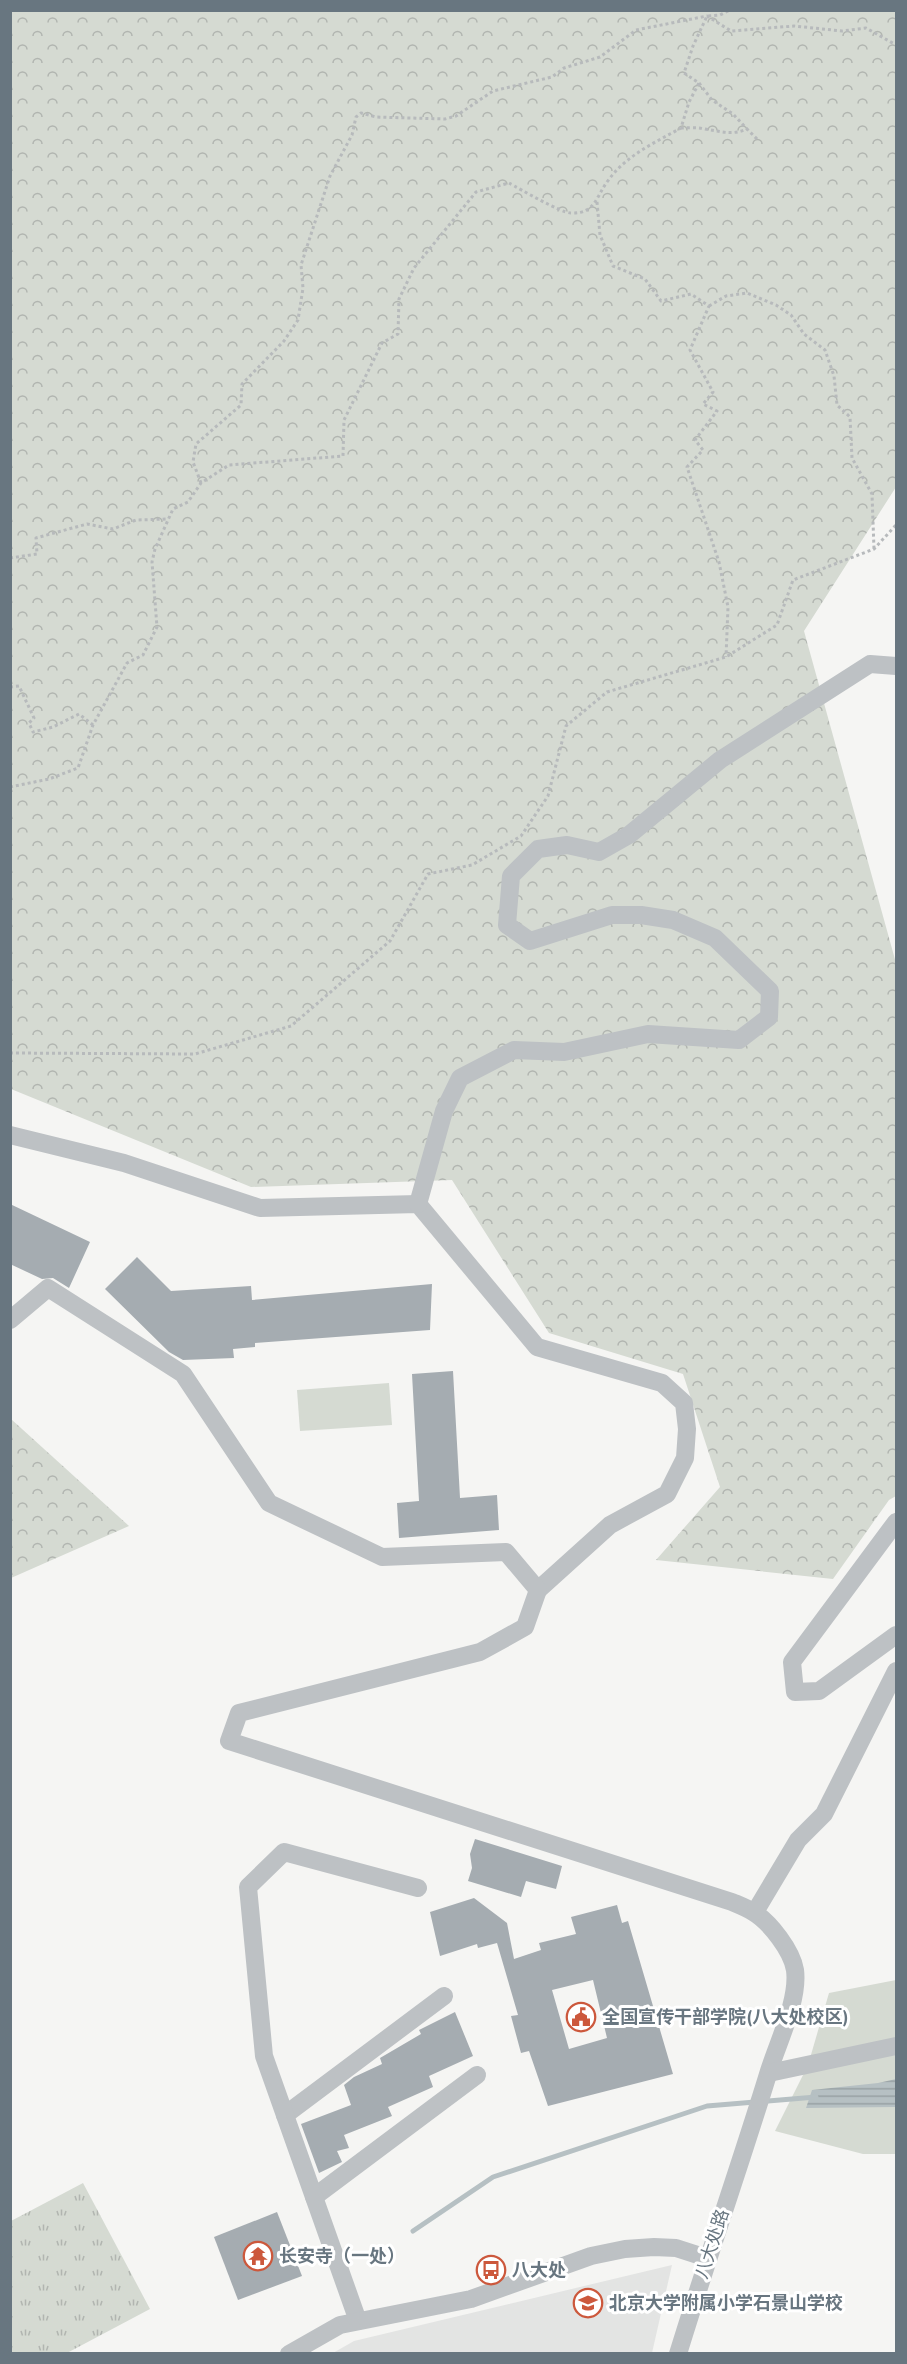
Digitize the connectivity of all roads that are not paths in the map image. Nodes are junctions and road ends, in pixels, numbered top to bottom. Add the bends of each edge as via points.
1 (897, 666) edge
2 (10, 1135) edge
3 (418, 1204) junction
4 (10, 1320) edge
5 (897, 1522) edge
6 (538, 1590) junction
7 (897, 1635) edge
8 (897, 1671) edge
9 (418, 1888) dead end
10 (755, 1912) junction
11 (444, 1996) dead end
12 (897, 2046) edge
13 (769, 2073) junction
14 (477, 2075) dead end
15 (285, 2115) junction
16 (314, 2198) junction
17 (707, 2258) junction
18 (358, 2321) junction
19 (289, 2354) edge
20 (678, 2354) edge

1 - 3 street via 870,664 720,760 629,836 599,852 567,845 538,849 511,876 507,925 530,941 612,915 674,920 715,938 770,991 769,1017 739,1040 648,1034 564,1052 514,1050 460,1078 444,1111
2 - 3 street via 124,1163 260,1208
3 - 6 street via 537,1347 662,1383 684,1403 685,1458 667,1494 610,1526
4 - 6 street via 48,1288 183,1374 269,1503 382,1557 506,1552
5 - 7 street via 792,1662 795,1692 819,1691
6 - 10 street via 525,1626 480,1652 238,1713 229,1741
8 - 10 street via 824,1814 798,1840
9 - 15 street via 284,1852 248,1887 264,2056
10 - 13 street, 八大处路 via 792,1956 795,1972 794,1995
11 - 15 street
12 - 13 street
13 - 17 street, 八大处路
14 - 16 street
15 - 16 street
16 - 18 street
17 - 18 street via 676,2248 625,2249 591,2256 471,2299
17 - 20 street, 八大处路
18 - 19 street via 340,2325

